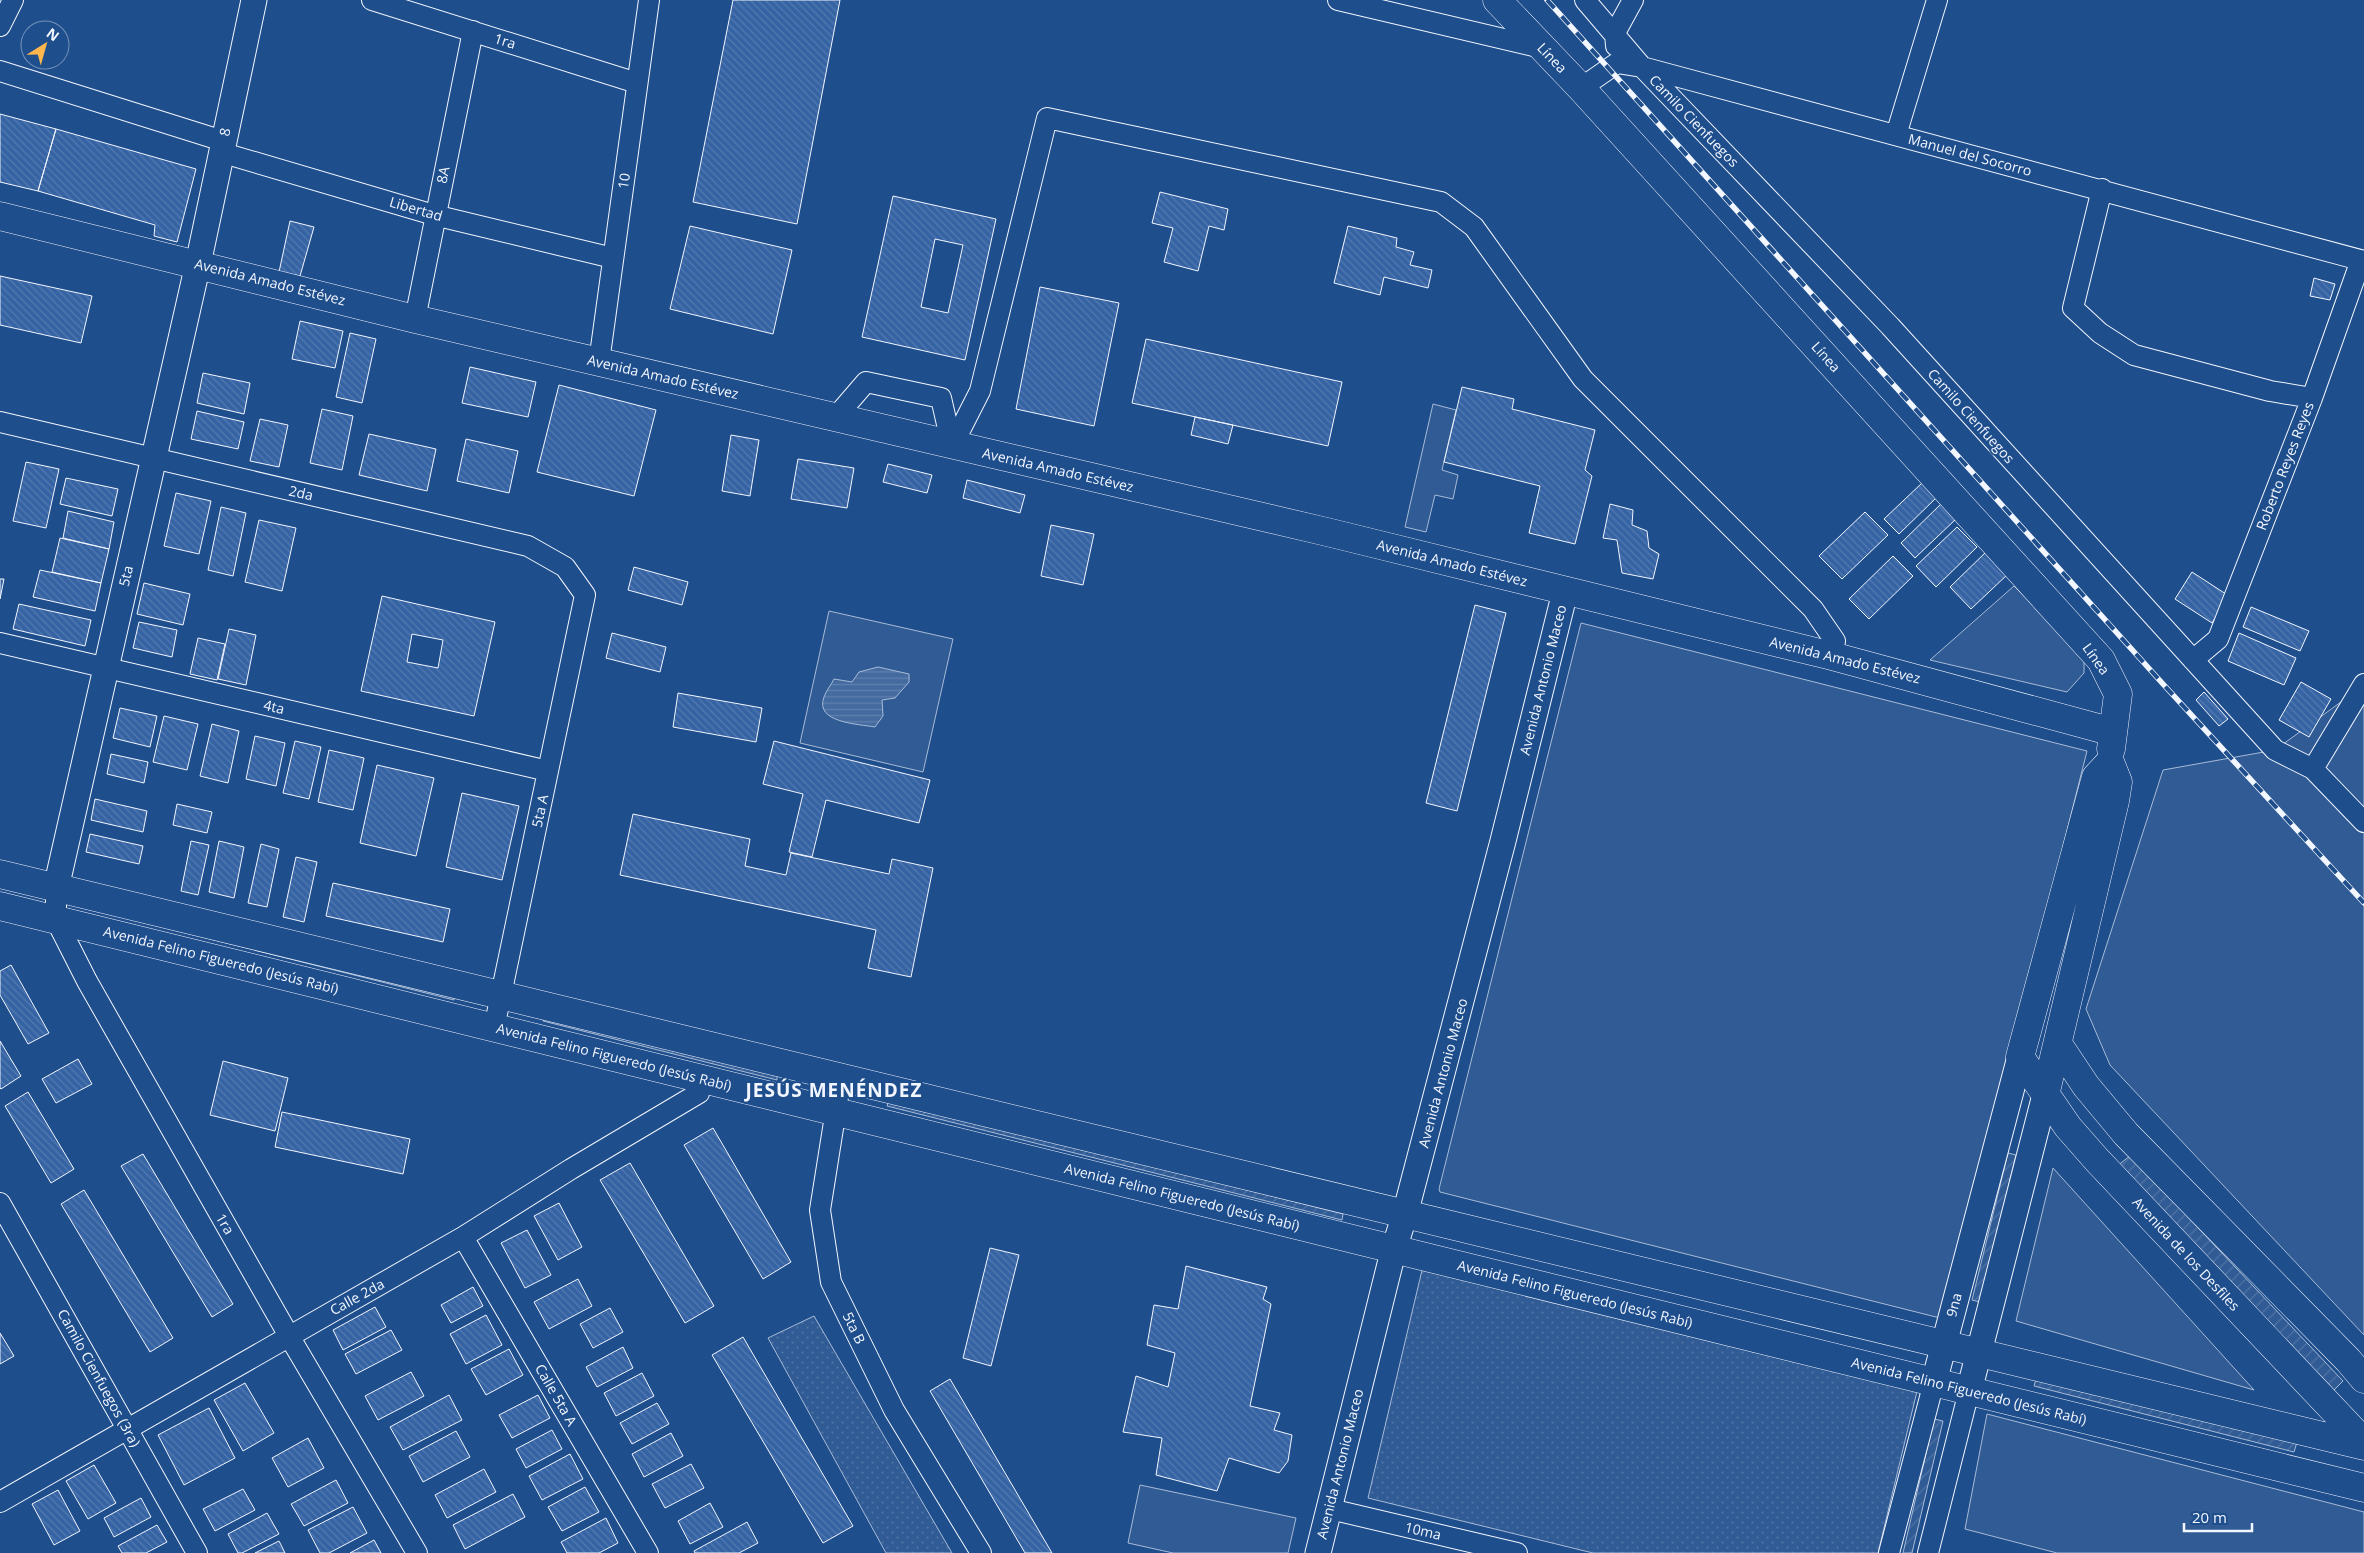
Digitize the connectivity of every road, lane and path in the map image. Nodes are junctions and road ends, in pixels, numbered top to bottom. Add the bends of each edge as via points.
1 (13, 0) edge
2 (254, 0) edge
3 (372, 0) edge
4 (649, 0) edge
5 (1338, 0) edge
6 (1497, 0) edge
7 (1585, 0) edge
8 (1633, 0) edge
9 (1937, 0) edge
10 (0, 26) edge
11 (473, 31) junction
12 (1615, 33) junction
13 (1542, 48) junction
14 (1617, 63) junction
15 (1642, 67) junction
16 (0, 71) edge
17 (637, 83) junction
18 (1581, 88) junction
19 (1896, 135) junction
20 (222, 147) junction
21 (2102, 189) junction
22 (434, 214) junction
23 (0, 216) edge
24 (613, 258) junction
25 (2363, 260) edge
26 (198, 264) junction
27 (415, 319) junction
28 (599, 362) junction
29 (2312, 398) junction
30 (835, 418) junction
31 (0, 422) edge
32 (952, 446) junction
33 (152, 458) junction
34 (1565, 592) junction
35 (585, 595) joint
36 (0, 642) edge
37 (1832, 656) junction
38 (2193, 660) junction
39 (105, 667) junction
40 (2364, 684) edge
41 (2113, 732) junction
42 (2110, 762) junction
43 (2313, 769) junction
44 (548, 771) junction
45 (2364, 822) edge
46 (0, 874) edge
47 (56, 888) junction
48 (0, 906) edge
49 (56, 920) junction
50 (501, 995) junction
51 (494, 1028) junction
52 (2058, 1044) junction
53 (2020, 1057) junction
54 (841, 1078) junction
55 (701, 1079) junction
56 (2046, 1092) junction
57 (834, 1112) junction
58 (0, 1203) edge
59 (1406, 1214) junction
60 (463, 1237) junction
61 (1394, 1249) junction
62 (288, 1336) junction
63 (1943, 1344) junction
64 (1980, 1353) junction
65 (2364, 1379) edge
66 (1934, 1382) junction
67 (1969, 1391) junction
68 (127, 1429) junction
69 (2364, 1444) edge
70 (2364, 1488) edge
71 (0, 1502) edge
72 (1330, 1508) junction
73 (197, 1553) edge
74 (417, 1553) edge
75 (648, 1553) edge
76 (981, 1553) edge
77 (1318, 1553) edge
78 (1517, 1553) edge
79 (1889, 1553) edge
80 (1928, 1553) edge

1 - 10 street
2 - 20 street, 8
3 - 11 street, 1ra
4 - 17 street, 10
5 - 13 street
6 - 13 main road, Línea
7 - 12 street, Camilo Cienfuegos
8 - 12 street
9 - 19 street
11 - 17 street, 1ra
11 - 22 street, 8A
12 - 14 street
12 - 15 street, Camilo Cienfuegos
13 - 18 main road, Línea
14 - 15 street, Manuel del Socorro
14 - 18 street
15 - 19 street, Manuel del Socorro
15 - 38 street, Camilo Cienfuegos via 1890,326
16 - 20 street, Libertad
17 - 24 street, 10
18 - 41 main road, Línea via 2101,660 2118,694
19 - 21 street, Manuel del Socorro
20 - 22 street, Libertad
20 - 26 street, 8
21 - 25 street, Manuel del Socorro
21 - 29 street via 2073,308 2100,334 2134,355
22 - 24 street, Libertad
22 - 27 street, 8A
23 - 26 main road, Avenida Amado Estévez
24 - 28 street, 10
25 - 29 street, Roberto Reyes Reyes
26 - 27 main road, Avenida Amado Estévez
26 - 33 street, 5ta
27 - 28 main road, Avenida Amado Estévez
28 - 30 main road, Avenida Amado Estévez
29 - 38 street, Roberto Reyes Reyes via 2218,639
30 - 32 main road, Avenida Amado Estévez
30 - 32 street via 866,382 941,398
31 - 33 street, 2da
32 - 34 main road, Avenida Amado Estévez via 1327,532
32 - 37 street via 980,391 1047,118 1441,202 1474,227 1583,378 1813,609 1834,641
33 - 35 street, 2da via 528,546 565,566
33 - 39 street, 5ta
34 - 37 main road, Avenida Amado Estévez
34 - 59 street, Avenida Antonio Maceo
35 - 44 street, 5ta A
36 - 39 street, 4ta
37 - 41 main road, Avenida Amado Estévez
38 - 43 street, Camilo Cienfuegos via 2275,750
39 - 44 street, 4ta
39 - 47 street, 5ta
40 - 43 street
41 - 42 main road, Línea
42 - 52 main road via 2118,782 2115,801
42 - 53 main road via 2096,777
43 - 45 street, Camilo Cienfuegos
44 - 50 street, 5ta A
46 - 47 main road
47 - 49 street, 1ra
47 - 50 main road
48 - 49 main road, Avenida Felino Figueredo (Jesús Rabí)
49 - 51 main road, Avenida Felino Figueredo (Jesús Rabí)
49 - 62 street, 1ra
50 - 51 street, 5ta A
50 - 54 main road
51 - 55 main road, Avenida Felino Figueredo (Jesús Rabí)
52 - 56 main road
52 - 65 main road via 2086,1086 2126,1134
53 - 56 main road, Avenida de los Desfiles
53 - 63 street, 9na
54 - 57 street, 5ta B
54 - 59 main road
55 - 57 main road, Avenida Felino Figueredo (Jesús Rabí)
55 - 60 street, Calle 2da via 699,1093
56 - 64 street
56 - 69 main road, Avenida de los Desfiles via 2068,1126 2097,1160
57 - 61 main road, Avenida Felino Figueredo (Jesús Rabí)
57 - 76 street, 5ta B via 820,1210 831,1282 894,1410
58 - 68 street, Camilo Cienfuegos (3ra)
59 - 61 street, Avenida Antonio Maceo
59 - 63 main road
60 - 62 street, Calle 2da
60 - 75 street, Calle 5ta A
61 - 66 main road, Avenida Felino Figueredo (Jesús Rabí)
61 - 72 street, Avenida Antonio Maceo
62 - 68 street, Calle 2da
62 - 74 street, 1ra
63 - 64 main road
63 - 66 street, 9na
64 - 67 street
64 - 69 main road
66 - 67 main road, Avenida Felino Figueredo (Jesús Rabí)
66 - 79 street, 9na
67 - 70 main road, Avenida Felino Figueredo (Jesús Rabí)
67 - 80 street
68 - 71 street, Calle 2da
68 - 73 street, Camilo Cienfuegos (3ra)
72 - 77 street, Avenida Antonio Maceo
72 - 78 street, 10ma

